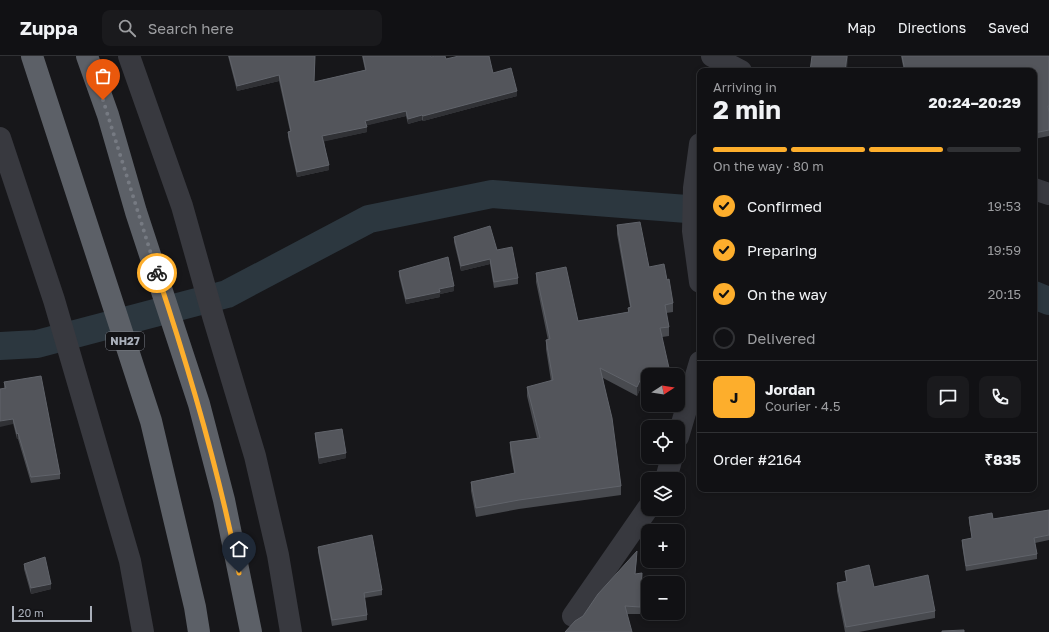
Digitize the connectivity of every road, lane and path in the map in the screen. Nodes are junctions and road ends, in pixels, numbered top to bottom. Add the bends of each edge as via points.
1 (32, 56) edge
2 (87, 56) edge
3 (129, 56) edge
4 (712, 56) edge
5 (710, 68) edge
6 (735, 68) edge
7 (0, 138) edge
8 (697, 166) edge
9 (1037, 190) edge
10 (1049, 194) edge
11 (697, 260) edge
12 (697, 372) edge
13 (683, 420) edge
14 (643, 516) edge
15 (574, 616) dead end
16 (143, 632) edge
17 (199, 632) edge
18 (251, 632) edge
19 (291, 632) edge

1 - 17 highway, NH27 via 151,422
2 - 18 highway via 199,404 224,500
3 - 19 street via 182,206 255,456 278,555
4 - 5 street
4 - 6 street
7 - 16 street via 54,300 130,561
8 - 11 street via 693,231
9 - 10 street
12 - 13 street
14 - 15 street

